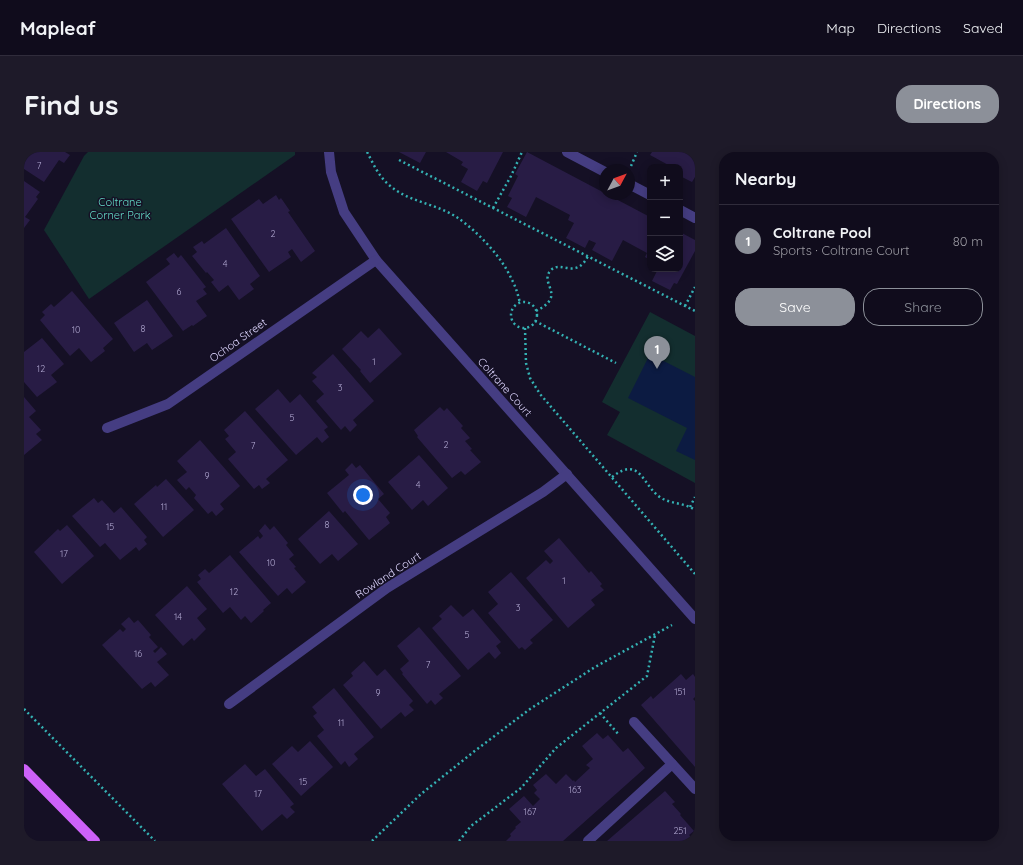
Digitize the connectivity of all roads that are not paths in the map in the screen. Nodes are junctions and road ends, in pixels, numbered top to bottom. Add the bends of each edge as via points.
1 (329, 152) edge
2 (566, 152) edge
3 (599, 169) edge
4 (635, 187) edge
5 (647, 193) edge
6 (683, 212) edge
7 (695, 218) edge
8 (376, 260) junction
9 (107, 428) dead end
10 (567, 474) junction
11 (695, 619) edge
12 (228, 704) dead end
13 (634, 722) dead end
14 (672, 764) junction
15 (24, 769) edge
16 (695, 789) edge
17 (95, 841) edge
18 (588, 841) edge

1 - 8 street, Coltrane Court via 331,172 344,212
2 - 3 street
4 - 5 street
6 - 7 street
8 - 9 street, Ochoa Street via 168,404
8 - 10 street, Coltrane Court
10 - 11 street, Coltrane Court
10 - 12 street, Rowland Court via 543,492 387,588
13 - 14 street
14 - 16 street
14 - 18 street
15 - 17 main road

